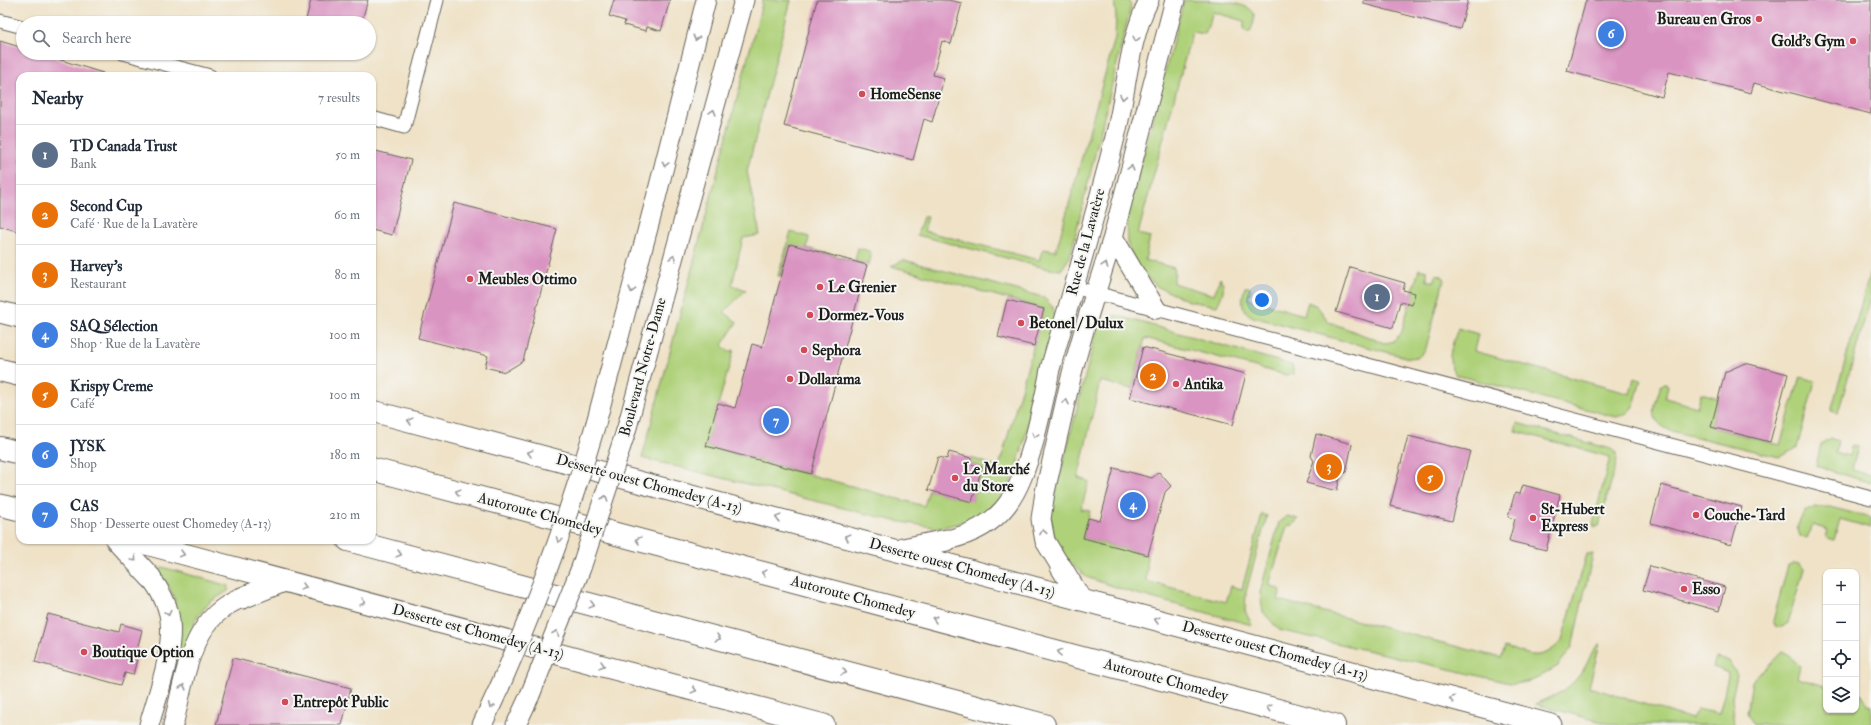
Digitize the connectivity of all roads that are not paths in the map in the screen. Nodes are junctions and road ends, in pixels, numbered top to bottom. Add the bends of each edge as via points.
1 (437, 0) edge
2 (706, 0) edge
3 (744, 0) edge
4 (1175, 0) edge
5 (1143, 4) edge
6 (0, 21) edge
7 (16, 25) edge
8 (149, 60) edge
9 (195, 72) edge
10 (376, 119) edge
11 (1113, 237) junction
12 (1073, 288) junction
13 (1096, 293) junction
14 (1156, 309) junction
15 (0, 312) edge
16 (16, 316) edge
17 (0, 370) edge
18 (16, 374) edge
19 (376, 412) edge
20 (0, 448) edge
21 (16, 452) edge
22 (376, 470) edge
23 (1871, 498) edge
24 (0, 505) edge
25 (16, 509) edge
26 (948, 540) joint
27 (120, 544) edge
28 (146, 544) edge
29 (363, 544) edge
30 (898, 550) junction
31 (1061, 566) joint
32 (151, 578) joint
33 (284, 581) junction
34 (242, 598) joint
35 (1081, 600) junction
36 (149, 725) edge
37 (173, 725) edge
38 (482, 725) edge
39 (516, 725) edge
40 (824, 725) edge
41 (1044, 725) edge
42 (1334, 725) edge
43 (1551, 725) edge

1 - 10 street via 404,127
2 -> 38 street, Boulevard Notre-Dame, bridge via 596,423 562,530 516,649
39 -> 3 street, Boulevard Notre-Dame, bridge via 581,568 626,431
11 -> 4 street, Rue de la Lavatère
5 -> 12 street, Rue de la Lavatère via 1117,129
6 - 7 street
8 - 9 street
13 -> 11 street, Rue de la Lavatère
11 - 14 street
12 - 13 street
12 -> 26 street, Rue de la Lavatère via 1050,369 1027,466 1018,489 996,519 972,534
13 - 14 street
31 -> 13 street, Rue de la Lavatère via 1045,541 1041,519 1042,507 1072,373
14 - 23 street
15 - 16 main road
17 - 18 highway
30 -> 19 main road, Desserte ouest Chomedey (A-13)
20 - 21 highway
42 -> 22 highway, Autoroute Chomedey
24 - 25 main road
26 - 30 main road
27 -> 32 main road
28 -> 33 main road, Desserte est Chomedey (A-13)
29 -> 41 highway
30 - 35 main road, Desserte ouest Chomedey (A-13)
31 - 35 main road
32 -> 36 street via 166,604 171,630 169,648
33 - 34 main road
33 -> 40 main road, Desserte est Chomedey (A-13)
37 -> 34 street via 192,652 206,622 222,608
43 -> 35 main road, Desserte ouest Chomedey (A-13)

